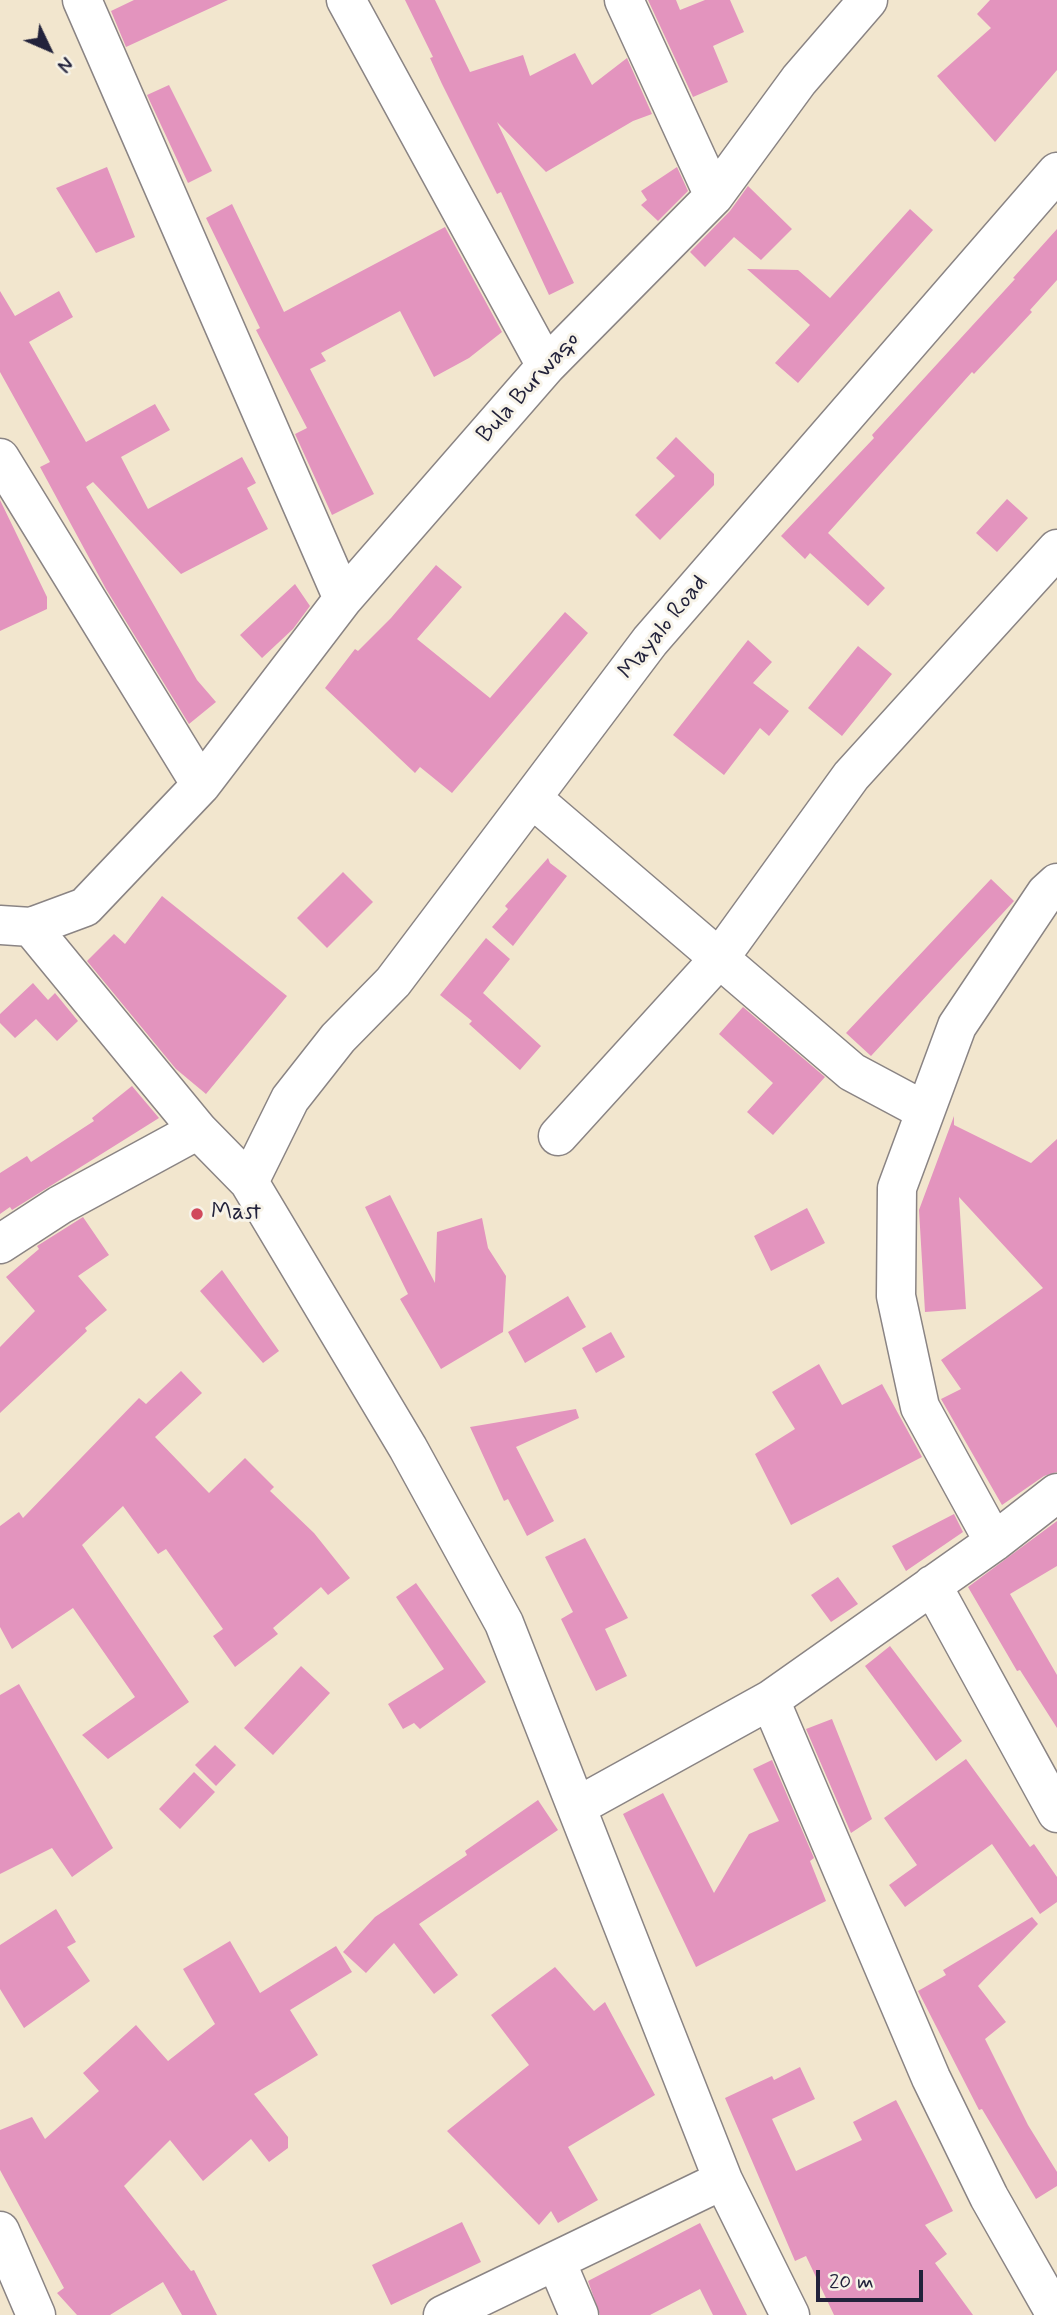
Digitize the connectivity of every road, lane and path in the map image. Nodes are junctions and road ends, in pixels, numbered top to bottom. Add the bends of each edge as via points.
1 (82, 0) edge
2 (346, 0) edge
3 (624, 0) edge
4 (868, 0) edge
5 (1057, 172) edge
6 (714, 196) junction
7 (546, 366) junction
8 (0, 458) edge
9 (1057, 549) edge
10 (343, 599) junction
11 (201, 785) junction
12 (533, 799) junction
13 (1057, 883) edge
14 (16, 926) edge
15 (718, 960) junction
16 (925, 1111) junction
17 (198, 1130) junction
18 (558, 1136) dead end
19 (249, 1182) junction
20 (0, 1244) edge
21 (1057, 1493) edge
22 (994, 1542) junction
23 (932, 1585) junction
24 (769, 1700) junction
25 (578, 1806) junction
26 (1057, 1813) edge
27 (723, 2180) junction
28 (0, 2231) edge
29 (556, 2261) junction
30 (36, 2315) edge
31 (443, 2315) edge
32 (579, 2315) edge
33 (790, 2315) edge
34 (1056, 2315) edge

1 - 10 street
2 - 7 street
3 - 6 street
4 - 6 street, Bula Burwaqo via 799,80
5 - 12 street, Mayalo Road via 650,641
6 - 7 street, Bula Burwaqo
7 - 10 street, Bula Burwaqo
8 - 11 street
9 - 15 street via 851,776
10 - 11 street, Bula Burwaqo
11 - 14 street, Bula Burwaqo via 85,907
12 - 15 street
12 - 19 street, Mayalo Road via 393,982 338,1038 290,1099
13 - 16 street via 957,1026
14 - 17 street
15 - 16 street via 852,1072
15 - 18 street
16 - 22 street via 897,1188 896,1296 920,1407
17 - 19 street
17 - 20 street via 60,1205
19 - 25 street via 408,1448 504,1623
21 - 22 street
22 - 23 street
23 - 24 street
23 - 26 street
24 - 25 street
24 - 34 street via 931,2078 989,2197
25 - 27 street
27 - 29 street
27 - 33 street
28 - 30 street
29 - 31 street
29 - 32 street

